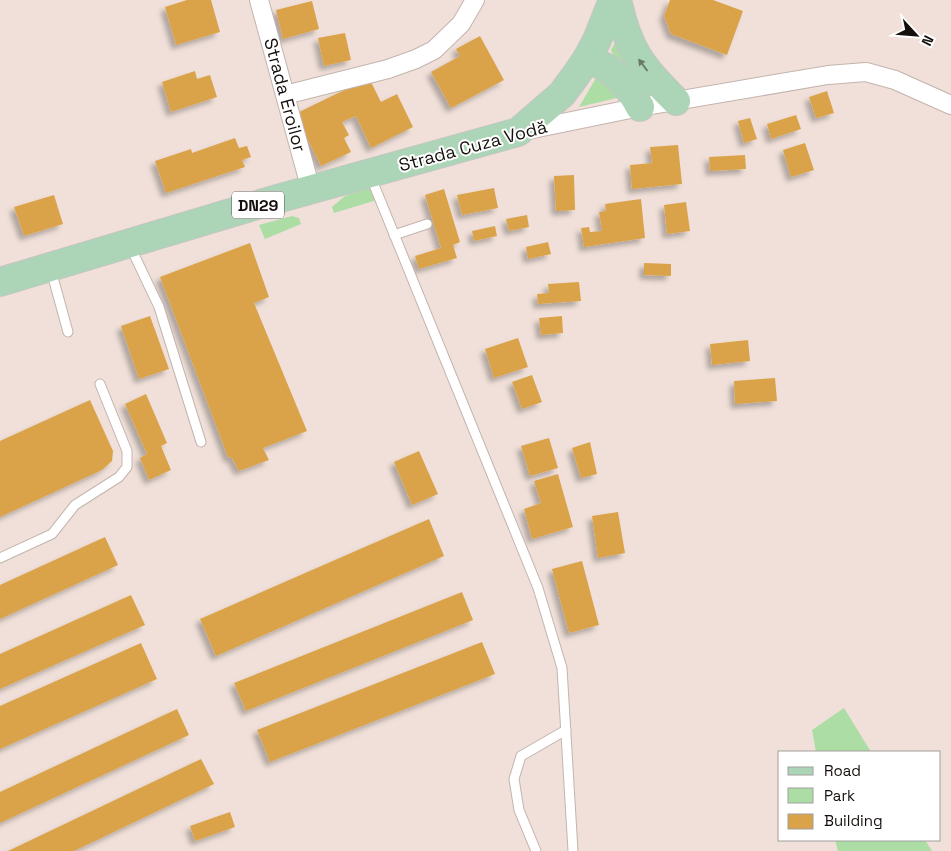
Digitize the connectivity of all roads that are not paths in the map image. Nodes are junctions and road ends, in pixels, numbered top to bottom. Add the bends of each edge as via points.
1 (259, 0) edge
2 (475, 0) edge
3 (615, 0) edge
4 (587, 59) junction
5 (285, 95) junction
6 (676, 101) junction
7 (951, 105) edge
8 (640, 107) junction
9 (518, 132) junction
10 (369, 173) junction
11 (311, 190) junction
12 (426, 224) dead end
13 (394, 235) junction
14 (128, 244) junction
15 (51, 267) junction
16 (0, 282) edge
17 (68, 332) dead end
18 (100, 384) dead end
19 (201, 442) dead end
20 (0, 558) edge
21 (566, 730) junction
22 (536, 851) edge
23 (573, 851) edge

1 - 5 street, Strada Eroilor
2 - 5 street via 461,24 434,50 388,69
3 - 4 main road, DN29
6 -> 3 main road via 640,62 625,32
4 - 8 main road via 615,74 628,87
4 - 9 main road, DN29 via 562,94
5 - 11 street, Strada Eroilor
6 - 7 street, Strada Cuza Vodă via 828,75 866,72 895,80
6 - 8 street, Strada Cuza Vodă
8 - 9 street, Strada Cuza Vodă
9 - 10 main road, Strada Cuza Vodă / DN29
10 - 11 main road, Strada Cuza Vodă / DN29
10 - 13 lane
11 - 14 main road, Strada Cuza Vodă / DN29
12 - 13 lane
13 - 21 lane via 538,588 562,668
14 - 15 main road, Strada Cuza Vodă / DN29
14 - 19 lane via 159,307
15 - 16 main road, Strada Cuza Vodă / DN29
15 - 17 lane
18 - 20 lane via 127,451 127,467 119,477 75,504 52,534
21 - 22 lane via 521,756 514,779 519,810
21 - 23 lane

